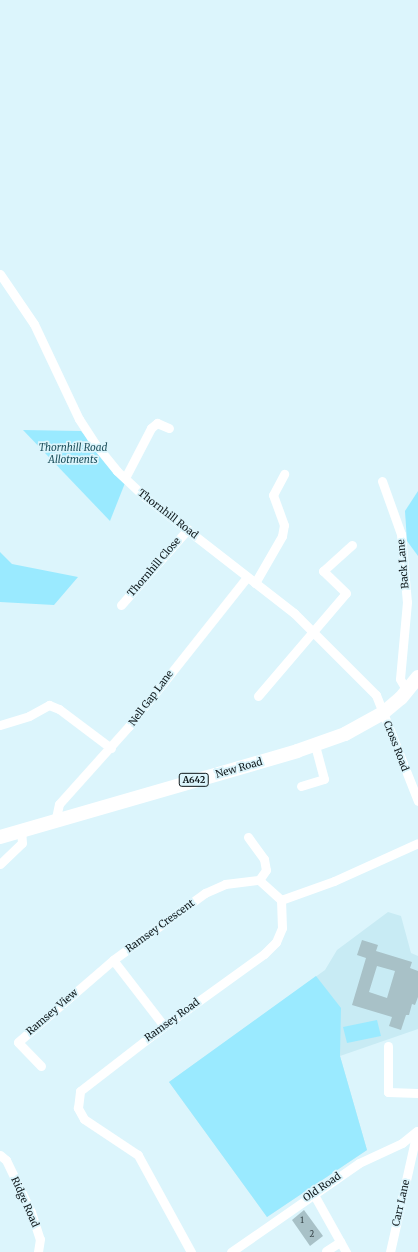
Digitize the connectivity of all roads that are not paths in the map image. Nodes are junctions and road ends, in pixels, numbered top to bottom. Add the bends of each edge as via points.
1 (0, 274) edge
2 (169, 428) dead end
3 (284, 474) dead end
4 (125, 478) junction
5 (382, 481) dead end
6 (188, 529) junction
7 (352, 545) dead end
8 (247, 578) junction
9 (255, 583) junction
10 (121, 606) dead end
11 (313, 632) junction
12 (418, 677) edge
13 (404, 695) junction
14 (258, 696) dead end
15 (383, 713) junction
16 (0, 725) edge
17 (315, 745) junction
18 (111, 748) junction
19 (301, 786) dead end
20 (418, 802) edge
21 (56, 818) junction
22 (21, 829) junction
23 (0, 837) edge
24 (248, 837) dead end
25 (418, 843) edge
26 (0, 864) edge
27 (259, 880) junction
28 (281, 900) junction
29 (113, 960) junction
30 (164, 1026) junction
31 (388, 1046) dead end
32 (41, 1066) dead end
33 (418, 1094) edge
34 (418, 1130) edge
35 (0, 1155) edge
36 (313, 1193) junction
37 (340, 1242) junction
38 (326, 1251) edge
39 (38, 1252) edge
40 (191, 1252) edge
41 (231, 1252) edge
42 (346, 1252) edge
43 (390, 1252) edge

1 - 4 street, Thornhill Road via 34,324 79,418 96,445
2 - 4 street via 157,423 151,428
3 - 9 street via 273,495 284,525 282,536
4 - 6 street, Thornhill Road via 145,497
5 - 13 street, Back Lane via 401,534 407,602 407,626 400,668
6 - 8 street, Thornhill Road
6 - 10 street, Thornhill Close
7 - 11 street via 323,571 346,593
8 - 9 street, Thornhill Road
8 - 18 street, Nell Gap Lane
9 - 11 street, Thornhill Road
11 - 14 street
11 - 15 street, Thornhill Road via 376,695
12 - 13 highway, New Road / A642
13 - 15 highway, New Road / A642
15 - 17 highway, New Road / A642 via 345,734
15 - 20 street, Cross Road
16 - 18 street via 29,716 48,705 59,709
17 - 19 street via 324,779
17 - 21 highway, New Road / A642
18 - 21 street, Nell Gap Lane via 60,804
21 - 22 highway, New Road / A642
22 - 23 highway, New Road / A642
22 - 26 street via 22,843
24 - 27 street via 264,859 266,870
25 - 28 street via 334,881
27 - 28 street
27 - 29 street, Ramsey Crescent via 225,884 205,893
28 - 30 street, Ramsey Road via 282,928 276,942 264,954
29 - 30 street
29 - 32 street, Ramsey View via 18,1042
30 - 40 street, Ramsey Road via 80,1091 78,1108 84,1119 138,1155
31 - 33 street via 388,1092
34 - 36 street, Old Road via 402,1143 359,1163
34 - 43 street, Carr Lane
35 - 39 street, Ridge Road via 6,1160 31,1212 40,1239
36 - 37 street
36 - 41 street, Old Road
37 - 38 street
37 - 42 street

